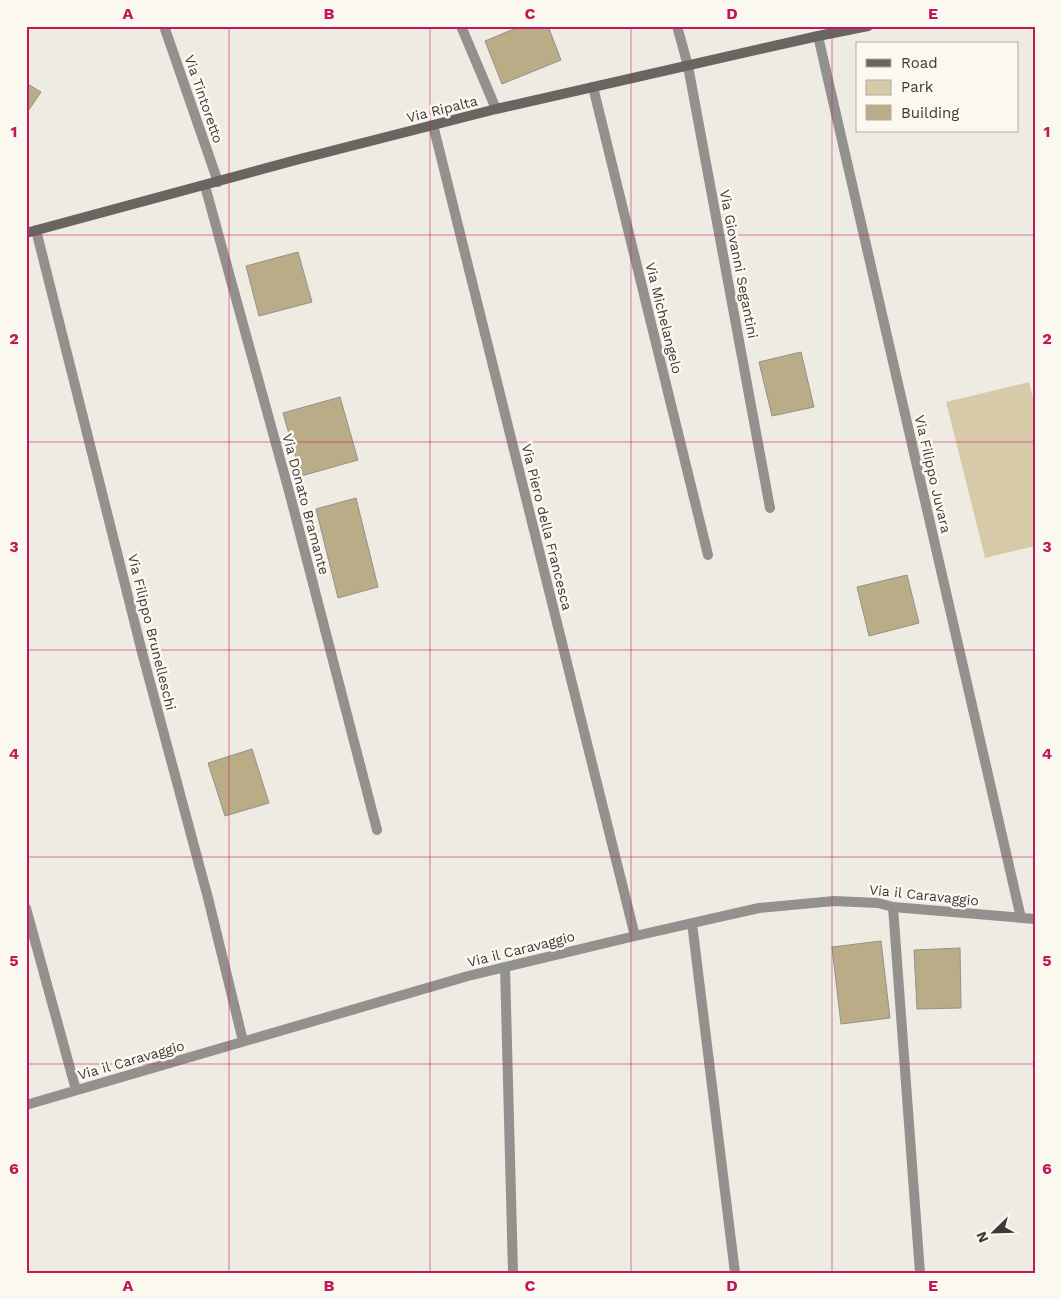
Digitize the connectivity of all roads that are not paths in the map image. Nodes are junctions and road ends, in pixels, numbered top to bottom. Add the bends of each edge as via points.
1 (164, 26) edge
2 (461, 26) edge
3 (678, 26) edge
4 (868, 26) edge
5 (818, 36) junction
6 (688, 66) junction
7 (593, 87) junction
8 (496, 109) junction
9 (433, 126) junction
10 (218, 182) junction
11 (205, 186) junction
12 (31, 231) edge
13 (770, 508) dead end
14 (708, 555) dead end
15 (377, 830) dead end
16 (893, 907) junction
17 (26, 908) edge
18 (1020, 918) junction
19 (1035, 919) edge
20 (692, 923) junction
21 (635, 936) junction
22 (505, 967) junction
23 (243, 1041) junction
24 (76, 1090) junction
25 (26, 1105) edge
26 (513, 1273) edge
27 (735, 1273) edge
28 (920, 1273) edge

1 - 10 street, Via Tintoretto
2 - 8 street
3 - 6 street, Via Giovanni Segantini
4 - 5 street, Via Ripalta
5 - 6 street, Via Ripalta
5 - 18 street, Via Filippo Juvara
6 - 7 street, Via Ripalta
6 - 13 street, Via Giovanni Segantini
7 - 8 street, Via Ripalta
7 - 14 street, Via Michelangelo
8 - 9 street, Via Ripalta
9 - 10 street, Via Ripalta
9 - 21 street, Via Piero della Francesca
10 - 11 street, Via Ripalta
11 - 12 street, Via Ripalta
11 - 15 street, Via Donato Bramante
12 - 23 street, Via Filippo Brunelleschi
16 - 18 street, Via il Caravaggio
16 - 20 street, Via il Caravaggio via 834,901 759,908
16 - 28 street
17 - 24 street
18 - 19 street, Via il Caravaggio
20 - 21 street, Via il Caravaggio
20 - 27 street
21 - 22 street, Via il Caravaggio
22 - 23 street, Via il Caravaggio
22 - 26 street
23 - 24 street, Via il Caravaggio
24 - 25 street, Via il Caravaggio

